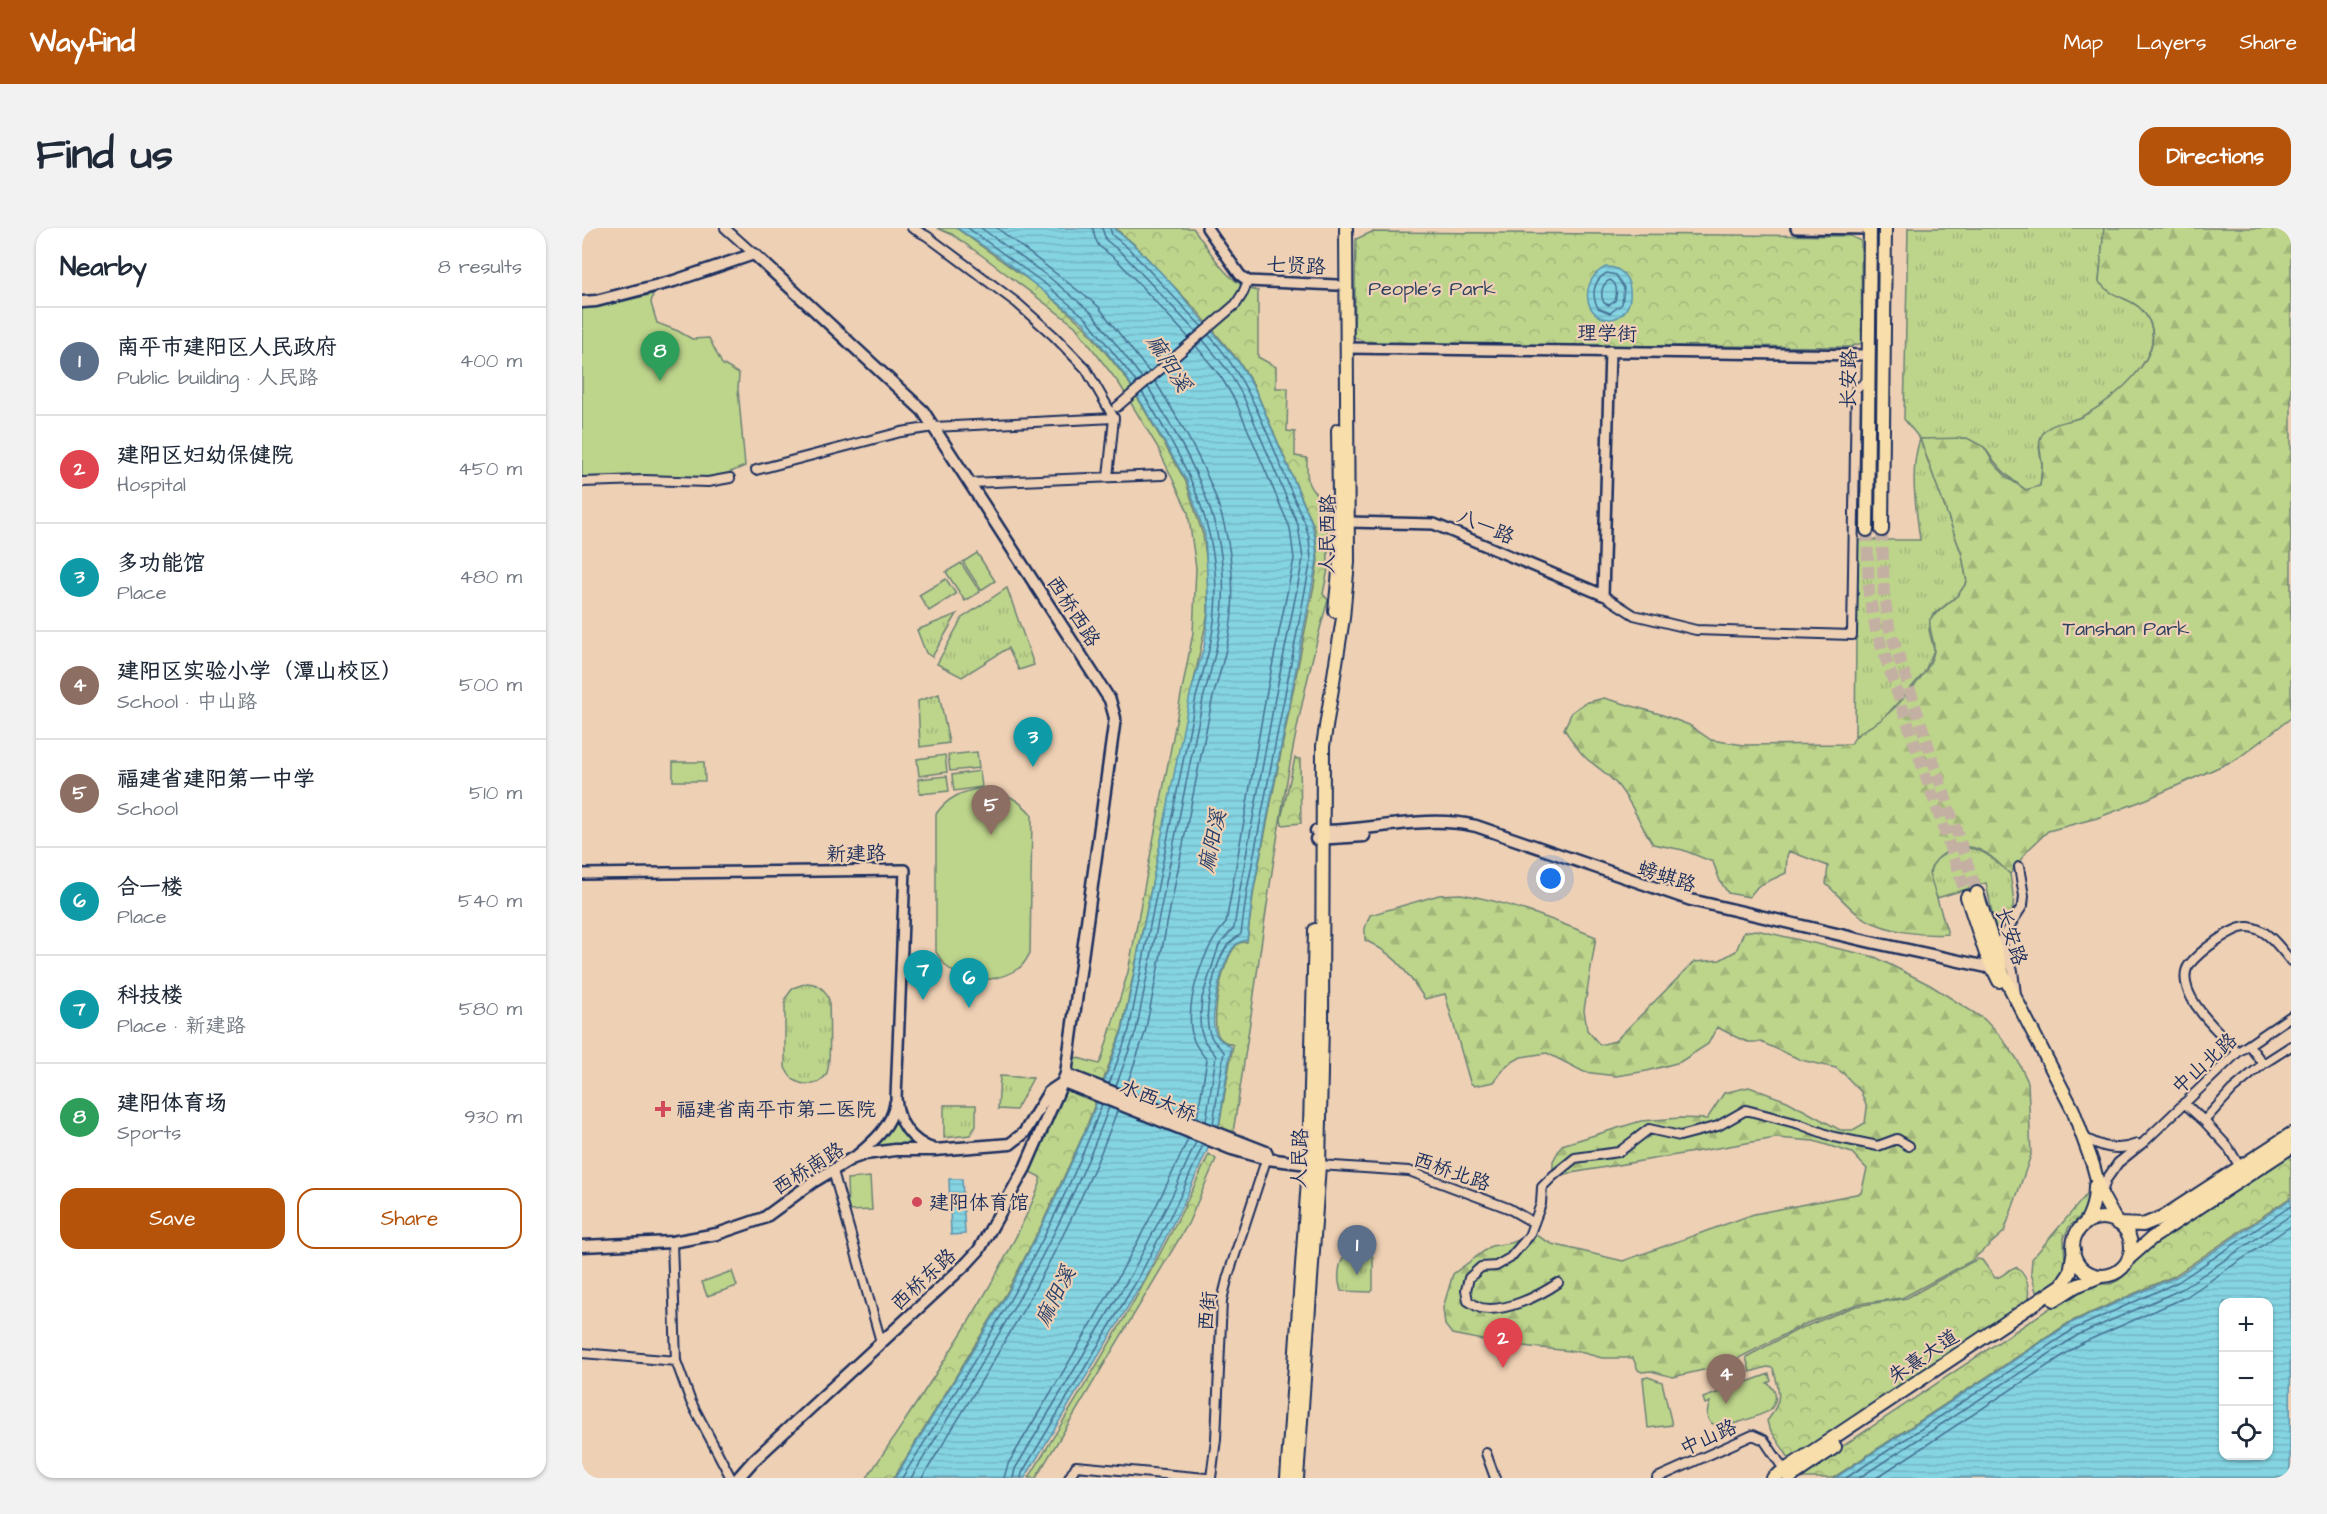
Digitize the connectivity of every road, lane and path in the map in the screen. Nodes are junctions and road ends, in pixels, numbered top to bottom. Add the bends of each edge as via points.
1 (725, 228) edge
2 (912, 228) edge
3 (1207, 228) edge
4 (1338, 228) edge
5 (1346, 228) edge
6 (1796, 228) edge
7 (1885, 228) edge
8 (1870, 229) edge
9 (754, 254) junction
10 (1248, 281) junction
11 (1337, 285) junction
12 (582, 302) edge
13 (1346, 348) junction
14 (1610, 351) junction
15 (1868, 355) junction
16 (1867, 381) junction
17 (1117, 407) dead end
18 (1114, 418) junction
19 (934, 427) junction
20 (756, 470) dead end
21 (1162, 475) dead end
22 (1108, 477) junction
23 (730, 478) dead end
24 (582, 482) edge
25 (970, 483) junction
26 (1348, 522) junction
27 (1868, 530) tunnel mouth
28 (1882, 530) tunnel mouth
29 (1603, 595) junction
30 (1320, 835) junction
31 (2019, 867) dead end
32 (582, 874) edge
33 (1972, 895) tunnel mouth
34 (1987, 941) junction
35 (2291, 961) edge
36 (1979, 965) junction
37 (2009, 992) junction
38 (2291, 1016) edge
39 (2249, 1044) junction
40 (2291, 1046) edge
41 (2238, 1052) junction
42 (2263, 1064) junction
43 (1069, 1080) junction
44 (896, 1098) junction
45 (2184, 1103) junction
46 (2204, 1121) junction
47 (2291, 1134) edge
48 (2083, 1137) junction
49 (2144, 1142) junction
50 (1909, 1146) dead end
51 (2291, 1147) edge
52 (935, 1149) junction
53 (1268, 1156) junction
54 (852, 1159) junction
55 (1312, 1164) junction
56 (2092, 1165) junction
57 (2240, 1167) junction
58 (833, 1171) junction
59 (2101, 1194) junction
60 (1534, 1223) junction
61 (2119, 1223) junction
62 (2085, 1224) junction
63 (672, 1242) junction
64 (582, 1246) edge
65 (2073, 1249) junction
66 (2128, 1258) junction
67 (2101, 1276) junction
68 (1558, 1283) dead end
69 (881, 1342) junction
70 (582, 1353) edge
71 (676, 1360) junction
72 (1486, 1453) dead end
73 (1788, 1475) edge
74 (731, 1478) edge
75 (738, 1478) edge
76 (1069, 1478) edge
77 (1206, 1478) edge
78 (1211, 1478) edge
79 (1287, 1478) edge
80 (1297, 1478) edge
81 (1495, 1478) edge
82 (1657, 1478) edge
83 (1773, 1478) edge

1 - 9 street
2 - 18 street via 974,270 1054,336 1086,369
3 - 10 street, 七贤路
4 - 11 main road, 人民西路
5 - 13 main road, 人民西路
6 - 8 street
7 - 28 main road, 长安路
8 - 15 main road, 长安路
9 - 12 main road via 674,281
9 - 19 main road, 西桥西路 via 923,411
10 - 11 street, 七贤路
10 - 17 street via 1236,304
11 - 30 main road, 人民西路 via 1340,562 1318,722
13 - 14 street, 理学街
13 - 26 main road, 人民西路
14 - 15 street, 理学街
14 - 29 street
15 - 16 main road, 长安路
16 - 27 main road, 长安路
16 - 29 street via 1856,388 1852,635 1696,630 1634,615
18 - 19 street
18 - 22 street
19 - 20 street
19 - 25 main road, 西桥西路
21 - 22 street
22 - 25 street
23 - 24 street via 708,482
25 - 43 main road, 西桥西路 via 1114,710
26 - 29 street, 八一路 via 1434,524
26 - 30 main road, 人民西路 via 1343,618 1323,746
30 - 36 main road, 螃蜞路 via 1463,829 1720,913
30 - 55 main road, 人民路
31 - 37 street via 2023,905 2000,941 2016,987
32 - 44 street, 新建路 via 905,870
33 - 34 main road, 长安路
34 - 36 main road, 长安路
34 - 36 main road
34 - 37 main road, 长安路
35 - 41 street via 2270,937 2247,926 2229,932 2189,965 2185,977 2190,996
36 - 37 main road, 长安路
36 - 37 main road, 螃蜞路
37 - 48 main road, 螃蜞路 via 2058,1079
37 - 56 main road
38 - 39 street, 中山北路
39 - 41 street, 中山北路
39 - 42 street
40 - 42 street
41 - 45 street, 中山北路
42 - 46 street
43 - 52 main road, 西桥南路 via 1046,1095 1015,1141
43 - 53 main road, 水西大桥
43 - 69 main road, 西桥东路 via 979,1250
44 - 52 street, 新建路 via 899,1116 908,1131
44 - 54 street via 887,1125
45 - 46 street
45 - 49 street, 中山北路
46 - 57 street
47 - 57 main road
48 - 49 street via 2116,1149
48 - 56 main road, 螃蜞路
49 - 59 street, 中山北路 via 2110,1172
50 - 60 street via 1897,1139 1878,1146 1834,1137 1746,1110 1718,1126 1680,1136 1649,1129 1619,1152 1575,1158 1542,1187
51 - 66 main road via 2152,1238
52 - 54 main road, 西桥南路 via 879,1151
53 - 55 main road, 水西大桥
53 - 78 street, 西街 via 1222,1300
54 - 58 main road, 西桥南路
55 - 60 street, 西桥北路 via 1409,1172 1508,1208
55 - 79 main road, 人民路
55 - 80 main road, 人民路
56 - 59 main road
56 - 62 main road via 2095,1201
57 - 61 main road via 2152,1223
58 - 63 main road, 西桥南路 via 764,1218 717,1234
58 - 69 street
59 - 61 main road
60 - 68 street via 1529,1236 1510,1258 1496,1266 1481,1267 1470,1278 1468,1301 1480,1308 1497,1309 1539,1296
61 - 62 main road via 2097,1218
61 - 66 main road via 2130,1240
62 - 65 main road via 2076,1235
63 - 64 main road, 西桥南路
63 - 71 street
65 - 67 main road via 2080,1265
65 - 73 main road, 朱熹大道 via 2070,1273 2062,1285
66 - 67 main road via 2117,1271
67 - 73 main road, 朱熹大道 via 2066,1293
69 - 75 main road, 西桥东路
70 - 71 street
71 - 74 street via 691,1402
72 - 81 street
73 - 82 street, 中山路 via 1764,1440 1753,1435
73 - 83 main road, 朱熹大道
76 - 77 street via 1076,1466

